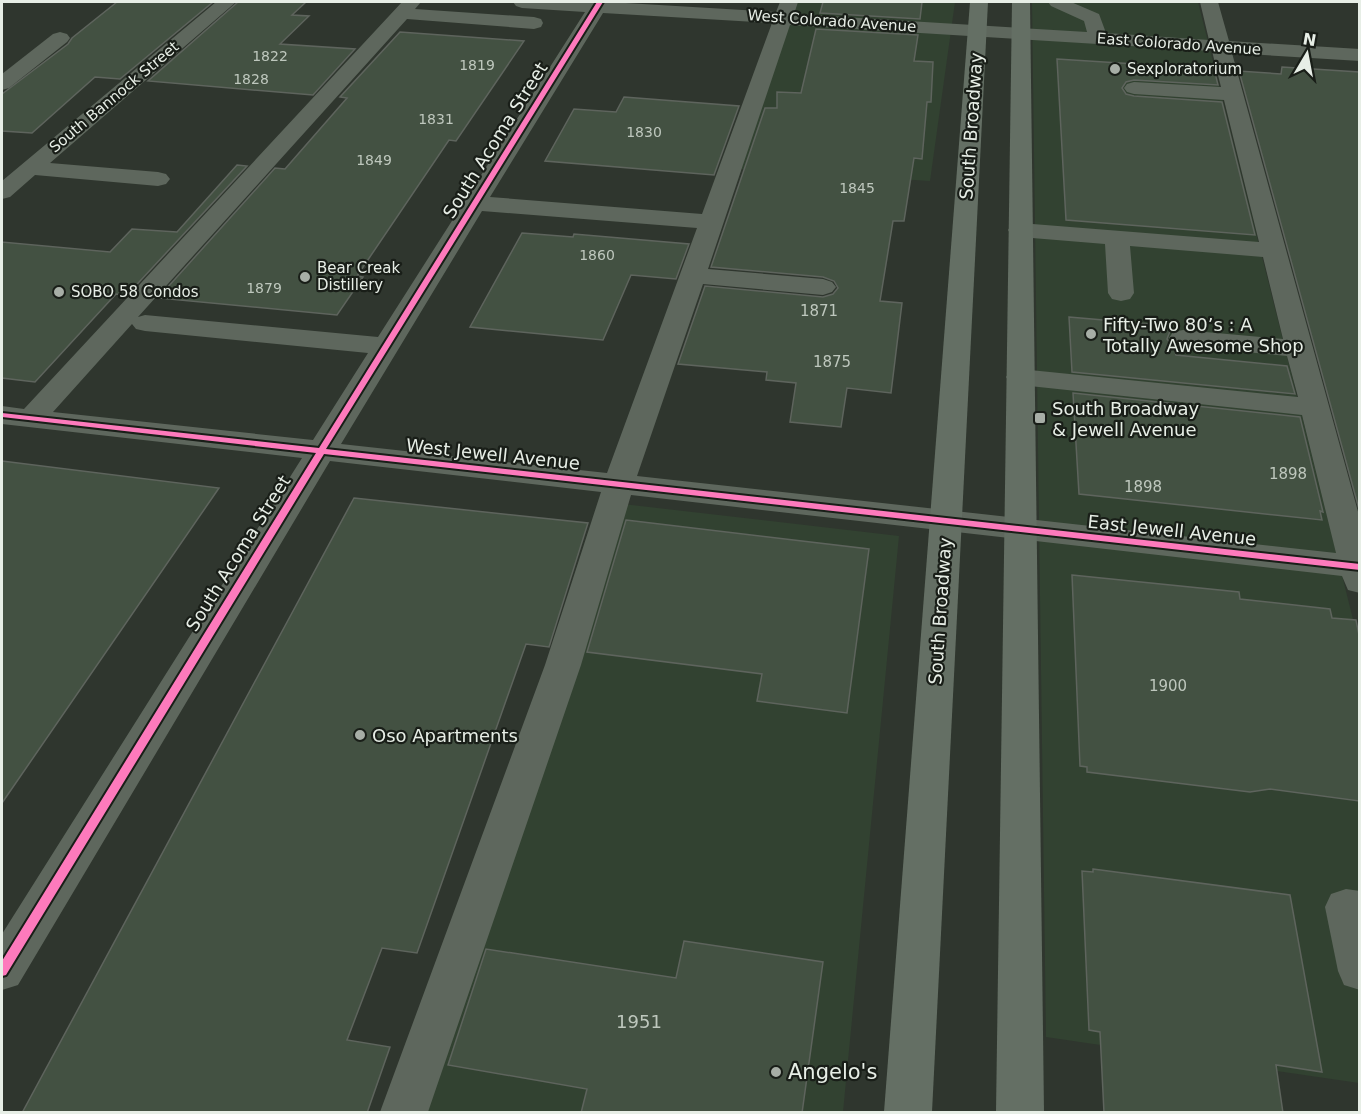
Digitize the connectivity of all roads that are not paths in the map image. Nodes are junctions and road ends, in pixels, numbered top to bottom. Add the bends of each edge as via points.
1 (227, 2) edge
2 (460, 2) edge
3 (522, 2) edge
4 (979, 2) edge
5 (1021, 2) edge
6 (1057, 2) edge
7 (1209, 2) edge
8 (599, 4) edge
9 (413, 8) edge
10 (448, 17) junction
11 (534, 23) dead end
12 (787, 29) edge
13 (999, 32) junction
14 (60, 38) dead end
15 (1098, 39) junction
16 (917, 45) dead end
17 (1072, 45) junction
18 (1222, 46) junction
19 (1143, 48) junction
20 (1359, 55) edge
21 (1172, 56) dead end
22 (2, 84) edge
23 (1134, 88) dead end
24 (1234, 94) junction
25 (29, 168) junction
26 (158, 179) dead end
27 (2, 192) edge
28 (475, 203) junction
29 (711, 222) junction
30 (1020, 230) junction
31 (1117, 238) junction
32 (1275, 251) junction
33 (692, 275) junction
34 (823, 287) dead end
35 (1121, 293) dead end
36 (145, 323) dead end
37 (1183, 338) dead end
38 (386, 346) junction
39 (1300, 349) junction
40 (1020, 377) junction
41 (1314, 408) junction
42 (16, 417) edge
43 (321, 451) junction
44 (619, 484) junction
45 (982, 526) junction
46 (1358, 572) edge
47 (1359, 909) edge
48 (2, 971) edge
49 (1359, 972) edge
50 (404, 1113) edge
51 (908, 1113) edge
52 (1020, 1113) edge

1 - 25 street, South Bannock Street
2 - 10 street
3 - 8 street, West Colorado Avenue
4 - 13 main road, South Broadway
5 - 13 main road, South Broadway
6 - 15 street via 1092,18
7 - 18 street
8 - 12 street, West Colorado Avenue
8 - 28 street, South Acoma Street
9 - 10 street
9 - 42 street
10 - 11 street
12 - 13 street, West Colorado Avenue
12 - 16 street
12 - 29 street
13 - 17 street, East Colorado Avenue
13 - 30 main road, South Broadway
13 - 45 main road, South Broadway
14 - 22 street
15 - 17 street, East Colorado Avenue
15 - 19 street, East Colorado Avenue
17 - 19 street
18 - 19 street, East Colorado Avenue
18 - 20 street, East Colorado Avenue
18 - 24 street
19 - 21 street
23 - 24 street
24 - 32 street
25 - 26 street
25 - 27 street, South Bannock Street
28 - 29 street
28 - 38 street, South Acoma Street
29 - 33 street
30 - 31 street
30 - 40 main road, South Broadway
31 - 32 street
31 - 35 street
32 - 39 street
33 - 34 street
33 - 44 street
36 - 38 street
37 - 39 street
38 - 43 street, South Acoma Street
39 - 41 street
40 - 41 street
40 - 45 main road, South Broadway
41 - 46 street
42 - 43 street, West Jewell Avenue
43 - 44 street, West Jewell Avenue
43 - 48 street, South Acoma Street
44 - 45 street, West Jewell Avenue
44 - 50 street via 563,665
45 - 46 street, East Jewell Avenue
45 - 51 main road, South Broadway
45 - 52 main road, South Broadway
47 - 49 street via 1346,907

